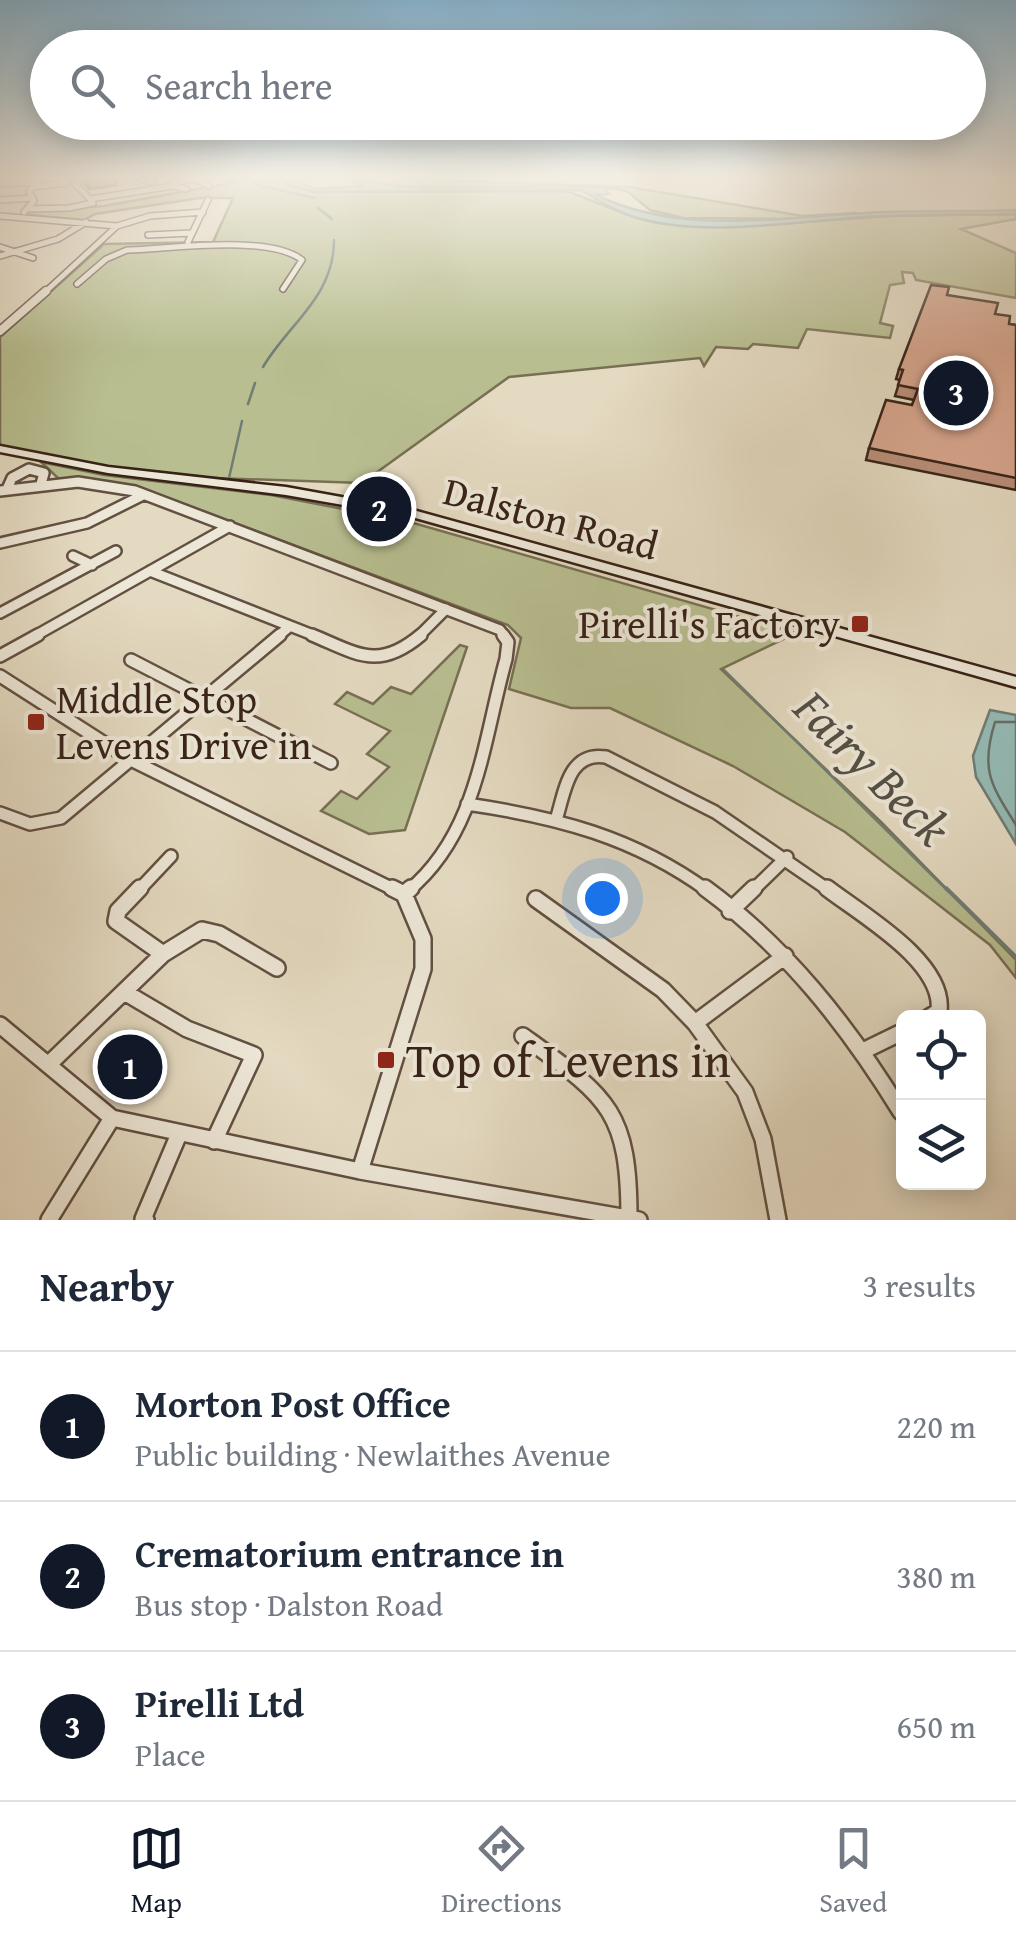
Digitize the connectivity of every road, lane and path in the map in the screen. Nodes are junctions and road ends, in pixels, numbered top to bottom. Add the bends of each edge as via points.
1 (65, 235) edge
2 (111, 235) edge
3 (192, 235) edge
4 (188, 242) dead end
5 (0, 247) edge
6 (14, 252) junction
7 (0, 256) edge
8 (33, 258) dead end
9 (76, 284) dead end
10 (284, 290) dead end
11 (0, 331) edge
12 (0, 449) edge
13 (41, 484) junction
14 (4, 490) edge
15 (143, 495) junction
16 (230, 526) junction
17 (0, 543) edge
18 (116, 552) dead end
19 (73, 556) dead end
20 (92, 565) junction
21 (150, 571) junction
22 (446, 609) junction
23 (0, 613) edge
24 (289, 627) junction
25 (0, 656) edge
26 (131, 660) dead end
27 (0, 676) edge
28 (1016, 682) edge
29 (206, 696) junction
30 (131, 760) junction
31 (331, 762) dead end
32 (467, 804) junction
33 (0, 813) edge
34 (556, 820) junction
35 (171, 856) dead end
36 (787, 857) junction
37 (404, 894) junction
38 (536, 899) dead end
39 (730, 911) junction
40 (163, 954) junction
41 (784, 956) junction
42 (277, 968) dead end
43 (126, 993) junction
44 (939, 1010) edge
45 (695, 1023) junction
46 (3, 1033) edge
47 (896, 1034) edge
48 (523, 1036) dead end
49 (865, 1050) junction
50 (48, 1065) junction
51 (896, 1103) edge
52 (112, 1118) junction
53 (179, 1134) junction
54 (214, 1140) junction
55 (360, 1170) junction
56 (562, 1214) edge
57 (634, 1219) edge
58 (49, 1220) edge
59 (146, 1220) edge
60 (778, 1220) edge

1 - 6 street
2 - 11 street
3 - 4 street
5 - 6 street
6 - 7 street
6 - 8 street
9 - 10 street via 128,250 270,246 302,260
12 - 28 main road, Dalston Road via 413,514
13 - 14 street
13 - 14 street via 44,473 31,468
13 - 15 street via 78,482
15 - 16 street
15 - 17 street via 88,523
16 - 21 street
16 - 22 street
18 - 20 street
19 - 20 street
20 - 23 street
21 - 24 street
21 - 25 street
22 - 24 street via 390,658 369,660
22 - 32 street via 500,630 508,642
24 - 29 street
26 - 29 street
27 - 30 street
29 - 30 street
29 - 31 street
30 - 33 street via 61,818 39,827
30 - 37 street
32 - 34 street
32 - 37 street via 437,866
34 - 36 street via 575,765 602,756 686,795
34 - 39 street via 650,853
35 - 40 street via 118,911 116,922
36 - 39 street
36 - 44 street via 933,976 942,995
37 - 55 street via 423,939 424,969
38 - 45 street via 663,990
39 - 41 street
40 - 42 street via 202,930
40 - 43 street
41 - 45 street
41 - 49 street
43 - 50 street
43 - 54 street via 187,1029 254,1055
45 - 60 street via 745,1092 764,1139
46 - 50 street
47 - 49 street
48 - 57 street via 601,1094 621,1123
49 - 51 street
50 - 52 street
52 - 53 street
52 - 58 street
53 - 54 street
53 - 59 street
54 - 55 street
55 - 56 street
56 - 57 street

